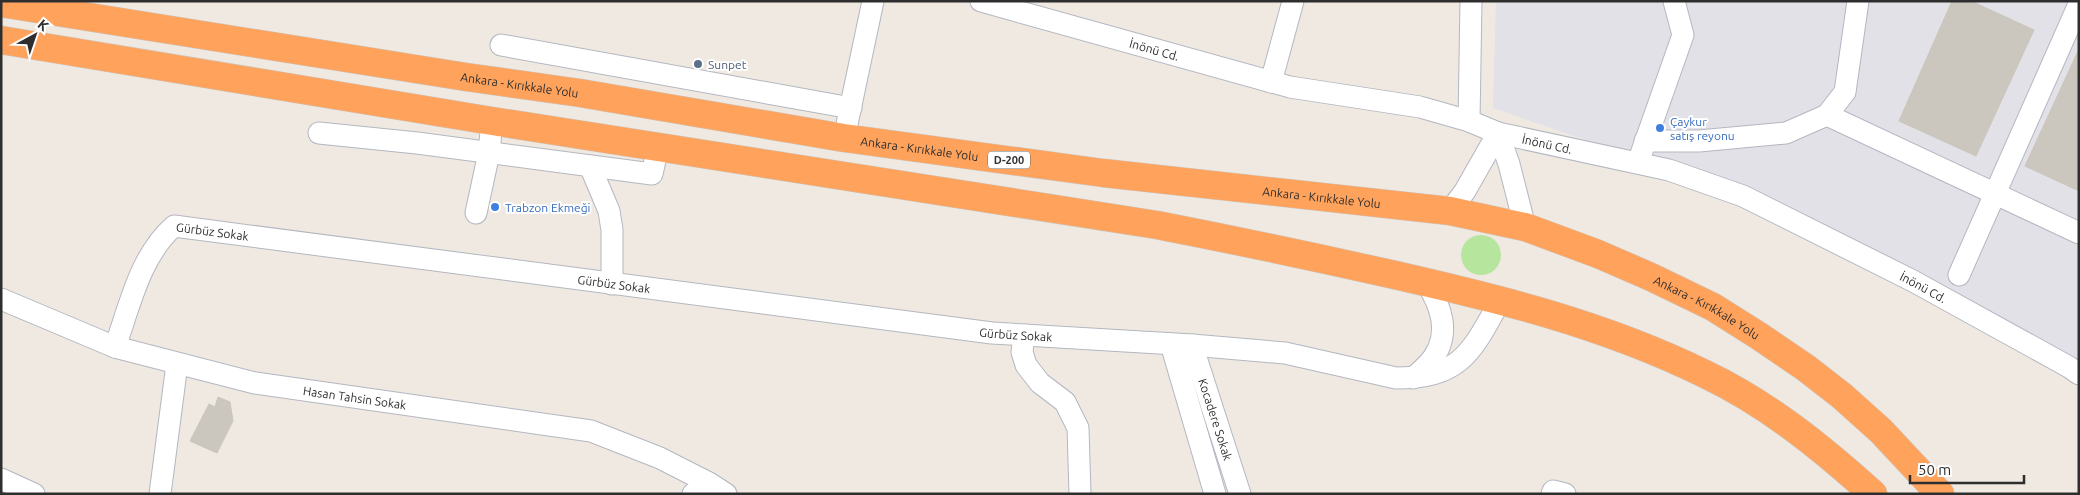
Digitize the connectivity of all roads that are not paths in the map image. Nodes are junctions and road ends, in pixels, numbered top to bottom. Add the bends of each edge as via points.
1 (873, 1) edge
2 (981, 1) edge
3 (1293, 1) edge
4 (1471, 1) edge
5 (1674, 1) edge
6 (1858, 1) edge
7 (9, 3) edge
8 (2079, 4) edge
9 (1008, 5) edge
10 (1, 40) edge
11 (501, 45) dead end
12 (587, 60) junction
13 (1272, 82) junction
14 (580, 93) junction
15 (851, 108) junction
16 (1827, 115) junction
17 (492, 121) junction
18 (1469, 121) junction
19 (319, 133) dead end
20 (1498, 133) junction
21 (844, 138) junction
22 (1645, 141) junction
23 (658, 147) junction
24 (489, 153) junction
25 (1637, 164) junction
26 (590, 166) junction
27 (1995, 194) junction
28 (1450, 211) junction
29 (476, 213) dead end
30 (1525, 227) junction
31 (2079, 233) edge
32 (1958, 275) dead end
33 (1426, 282) junction
34 (612, 284) junction
35 (1, 299) edge
36 (1501, 299) junction
37 (1024, 335) junction
38 (1171, 344) junction
39 (1192, 345) junction
40 (115, 347) junction
41 (177, 364) junction
42 (2079, 374) edge
43 (1414, 378) junction
44 (1, 479) edge
45 (709, 490) edge
46 (34, 494) edge
47 (160, 494) edge
48 (1080, 494) edge
49 (1215, 494) edge
50 (1240, 494) edge
51 (1552, 494) edge
52 (1566, 494) edge
53 (1873, 494) edge
54 (1940, 494) edge

1 - 15 street
2 - 9 street, İnönü Cd.
3 - 13 street
4 - 18 street
5 - 22 street via 1683,35
6 - 16 street via 1845,92
7 - 14 highway, Ankara - Kırıkkale Yolu / D-200
8 - 27 street
9 - 13 street, İnönü Cd.
10 - 17 highway
11 - 12 street
12 - 14 street
12 - 15 street
13 - 18 street, İnönü Cd. via 1420,107
14 - 21 highway, Ankara - Kırıkkale Yolu / D-200
15 - 21 street
16 - 22 street via 1786,133 1699,141
16 - 27 street
17 - 23 highway
17 - 24 street
18 - 20 street, İnönü Cd.
19 - 24 street
20 - 25 street, İnönü Cd.
20 - 28 street
20 - 30 street
21 - 28 highway, Ankara - Kırıkkale Yolu / D-200 via 1103,173
22 - 25 street
23 - 26 street via 652,174
23 - 33 highway via 1157,225
24 - 26 street
24 - 29 street
25 - 42 street, İnönü Cd. via 1669,170 1743,196 1914,281
26 - 34 street via 609,210
27 - 31 street
27 - 32 street
28 - 30 highway, Ankara - Kırıkkale Yolu / D-200
30 - 54 highway, Ankara - Kırıkkale Yolu / D-200 via 1651,276 1713,307 1759,336 1842,396
33 - 36 highway
33 - 43 street via 1440,308 1443,332 1432,359
34 - 37 street, Gürbüz Sokak
34 - 40 street, Gürbüz Sokak via 174,226 160,238 148,257
35 - 40 street, Hasan Tahsin Sokak
36 - 43 street, Gürbüz Sokak via 1466,356 1437,374
36 - 53 highway via 1629,340 1706,374 1789,424
37 - 38 street, Gürbüz Sokak
37 - 48 street via 1022,352 1026,365 1040,382 1065,402 1078,428
38 - 39 street, Gürbüz Sokak
38 - 49 street, Kocadere Sokak
39 - 43 street, Gürbüz Sokak via 1285,353 1396,378
39 - 50 street, Kocadere Sokak
40 - 41 street, Hasan Tahsin Sokak
41 - 45 street, Hasan Tahsin Sokak via 256,383 591,431 660,458
41 - 47 street
44 - 46 street
51 - 52 street via 1553,491

